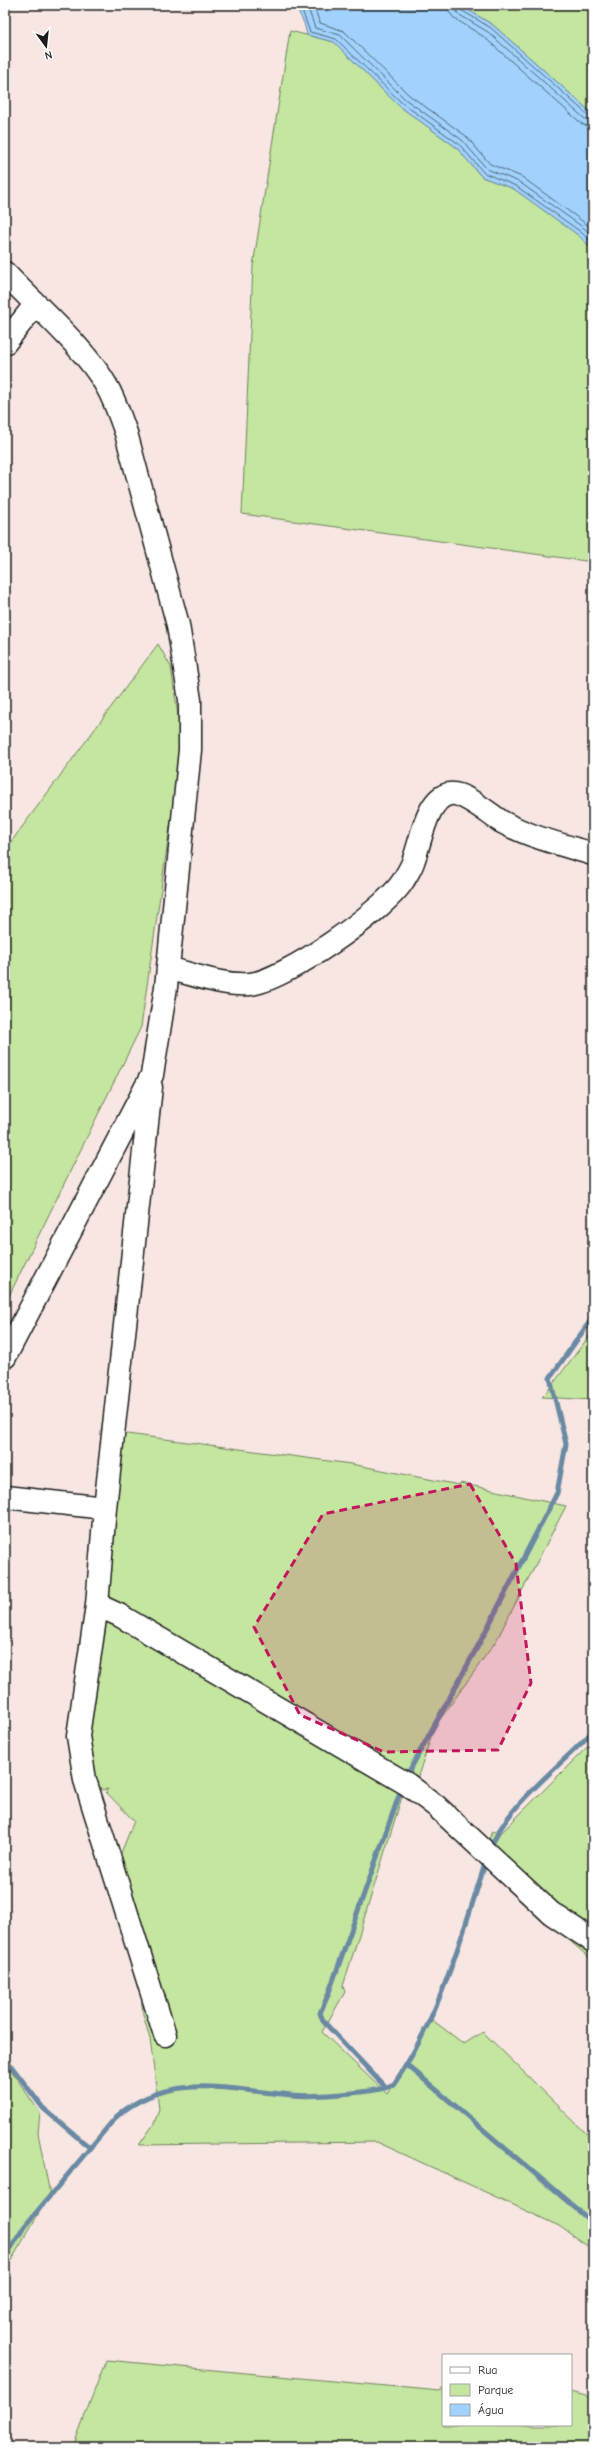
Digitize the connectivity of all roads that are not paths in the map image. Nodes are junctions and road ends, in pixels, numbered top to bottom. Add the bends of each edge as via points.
1 (5, 273) edge
2 (35, 305) junction
3 (5, 343) edge
4 (593, 854) edge
5 (168, 968) junction
6 (152, 1075) junction
7 (5, 1357) edge
8 (5, 1497) edge
9 (105, 1508) junction
10 (97, 1605) junction
11 (593, 1941) edge
12 (165, 2035) dead end

1 - 2 street
2 - 3 street
2 - 5 street via 82,353 106,384 116,405 126,433 179,632 190,700 190,750
4 - 5 street via 526,833 502,822 459,795 447,794 437,800 429,813 414,862 402,883 355,926 295,966 273,978 252,984 234,984
5 - 6 street
6 - 7 street
6 - 9 street
8 - 9 street
9 - 10 street
10 - 11 street via 119,1615 407,1784 453,1821 552,1913
10 - 12 street via 80,1718 78,1750 85,1780

